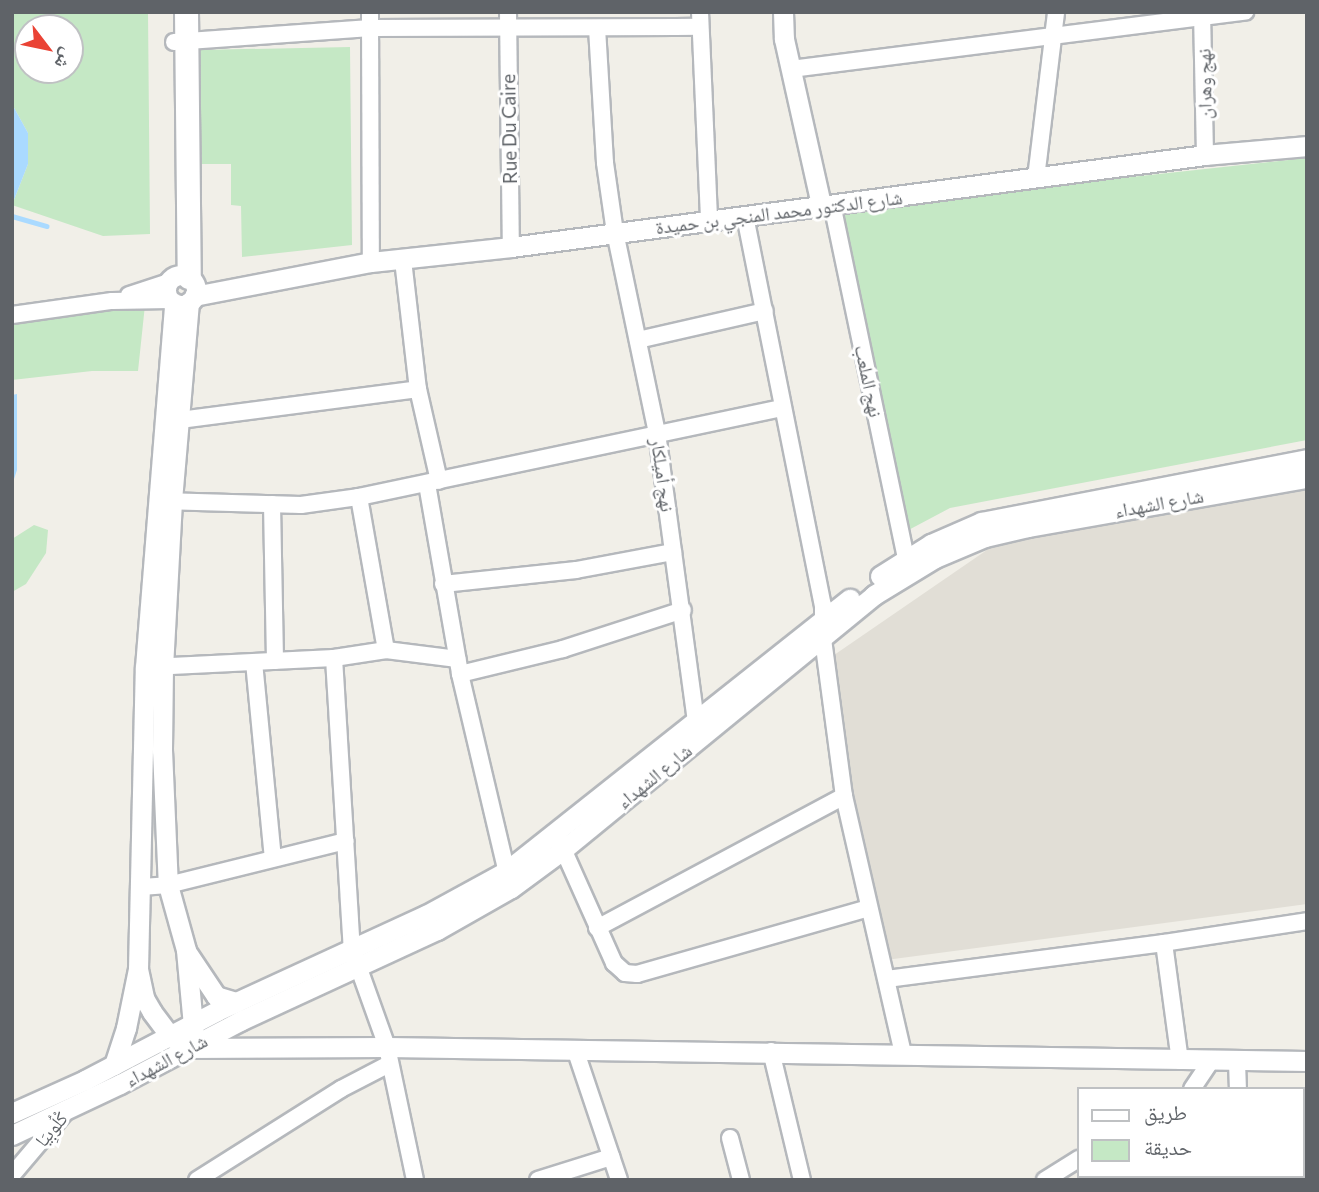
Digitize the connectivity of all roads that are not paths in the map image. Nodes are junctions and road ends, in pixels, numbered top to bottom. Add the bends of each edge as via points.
1 (174, 12) edge
2 (186, 12) edge
3 (783, 12) edge
4 (1056, 12) edge
5 (1245, 12) edge
6 (1202, 15) edge
7 (632, 19) edge
8 (370, 20) edge
9 (508, 20) edge
10 (700, 20) edge
11 (597, 28) junction
12 (1055, 36) junction
13 (180, 42) junction
14 (791, 69) junction
15 (1307, 146) edge
16 (1205, 155) junction
17 (1036, 178) junction
18 (826, 205) junction
19 (745, 216) junction
20 (709, 221) junction
21 (615, 232) junction
22 (511, 247) junction
23 (403, 260) junction
24 (371, 262) junction
25 (181, 290) junction
26 (765, 311) junction
27 (12, 315) edge
28 (638, 340) junction
29 (418, 389) junction
30 (783, 408) junction
31 (180, 420) junction
32 (657, 433) junction
33 (1307, 459) edge
34 (1307, 478) edge
35 (433, 483) junction
36 (359, 497) junction
37 (165, 501) junction
38 (272, 505) junction
39 (964, 536) junction
40 (673, 552) junction
41 (906, 557) junction
42 (443, 584) junction
43 (683, 610) junction
44 (823, 619) junction
45 (823, 639) junction
46 (386, 650) junction
47 (334, 658) junction
48 (275, 661) junction
49 (254, 662) junction
50 (154, 667) junction
51 (459, 667) junction
52 (696, 721) junction
53 (844, 796) junction
54 (346, 841) junction
55 (560, 842) junction
56 (273, 858) junction
57 (508, 880) junction
58 (168, 885) junction
59 (141, 887) junction
60 (869, 908) junction
61 (1307, 921) edge
62 (597, 928) junction
63 (1164, 943) junction
64 (186, 950) junction
65 (355, 958) junction
66 (138, 968) junction
67 (887, 979) junction
68 (236, 1002) junction
69 (170, 1035) junction
70 (192, 1038) junction
71 (575, 1049) junction
72 (771, 1051) junction
73 (903, 1053) junction
74 (388, 1055) junction
75 (1180, 1061) junction
76 (1211, 1061) junction
77 (1307, 1061) edge
78 (1237, 1062) junction
79 (114, 1065) junction
80 (85, 1080) junction
81 (1193, 1087) edge
82 (1238, 1087) edge
83 (67, 1110) junction
84 (12, 1113) edge
85 (12, 1135) edge
86 (730, 1138) dead end
87 (611, 1157) junction
88 (1078, 1160) edge
89 (12, 1175) edge
90 (197, 1180) edge
91 (415, 1180) edge
92 (538, 1180) edge
93 (619, 1180) edge
94 (741, 1180) edge
95 (802, 1180) edge
96 (1045, 1180) edge

1 - 13 main road
2 - 13 main road
3 - 14 street
4 - 12 street
5 - 6 street
6 - 12 street
6 - 16 street, نهج وهران
7 - 10 street
7 - 11 street
8 - 9 street
8 - 13 street
8 - 24 street
9 - 11 street
9 - 22 street, Rue Du Caire
10 - 20 street
11 - 21 street, نهج أميلكار via 605,163
12 - 14 street
12 - 17 street
13 - 25 main road
14 - 18 street
15 - 16 street, شارع الدكتور محمد المنجي بن حميدة
16 - 17 street, شارع الدكتور محمد المنجي بن حميدة
17 - 18 street, شارع الدكتور محمد المنجي بن حميدة
18 - 19 street, شارع الدكتور محمد المنجي بن حميدة
18 - 41 street, نهج الملعب
19 - 20 street, شارع الدكتور محمد المنجي بن حميدة
19 - 26 street
20 - 21 street, شارع الدكتور محمد المنجي بن حميدة
21 - 22 street, شارع الدكتور محمد المنجي بن حميدة
21 - 28 street, نهج أميلكار
22 - 23 street, شارع الدكتور محمد المنجي بن حميدة
23 - 24 street, شارع الدكتور محمد المنجي بن حميدة
23 - 29 street
24 - 25 street, شارع الدكتور محمد المنجي بن حميدة via 252,284
25 - 27 street
25 - 31 street
25 - 37 street
26 - 28 street
26 - 30 street
28 - 32 street, نهج أميلكار
29 - 31 street
29 - 35 street
30 - 32 street
30 - 44 street
31 - 37 street
32 - 35 street
32 - 40 street, نهج أميلكار
33 - 39 street, شارع الشهداء via 1026,512
34 - 39 street, شارع الشهداء
35 - 36 street
35 - 42 street
36 - 38 street
36 - 46 street
37 - 38 street
37 - 50 street
38 - 48 street
39 - 41 street, شارع الشهداء
39 - 45 street, شارع الشهداء via 904,575
40 - 42 street via 576,570
40 - 43 street, نهج أميلكار
41 - 44 street, شارع الشهداء
42 - 51 street
43 - 51 street via 563,649
43 - 52 street, نهج أميلكار
44 - 45 street
44 - 52 street, شارع الشهداء
45 - 53 street
45 - 55 street, شارع الشهداء
46 - 47 street
46 - 51 street
47 - 48 street
47 - 54 street
48 - 49 street
49 - 50 street
49 - 56 street
50 - 58 street
50 - 59 street
51 - 57 street
52 - 55 street, شارع الشهداء
53 - 60 street
53 - 62 street
54 - 56 street
54 - 65 street
55 - 57 street, شارع الشهداء
55 - 62 street
56 - 58 street
57 - 65 street, شارع الشهداء via 437,930 391,941
58 - 59 street
58 - 64 street
59 - 66 street
60 - 62 street via 637,974 619,970
60 - 67 street
61 - 63 street
63 - 67 street
63 - 75 street
64 - 68 street via 216,996
64 - 70 street
65 - 68 street, شارع الشهداء
65 - 70 street, شارع الشهداء
65 - 74 street
66 - 69 street via 144,998
66 - 79 street
67 - 73 street
68 - 70 street, شارع الشهداء
69 - 70 street
69 - 79 street, شارع الشهداء
70 - 74 street
70 - 83 street, شارع الشهداء
71 - 72 street
71 - 74 street
71 - 87 street
72 - 73 street
72 - 95 street
73 - 75 street
74 - 90 street
74 - 91 street
75 - 76 street
76 - 78 street
76 - 81 street
77 - 78 street
78 - 82 street
79 - 80 street, شارع الشهداء
80 - 83 street, كْلُوبِيَا
80 - 84 street, شارع الشهداء
83 - 85 street, شارع الشهداء
83 - 89 street, كْلُوبِيَا
86 - 94 street
87 - 92 street
87 - 93 street
88 - 96 street

